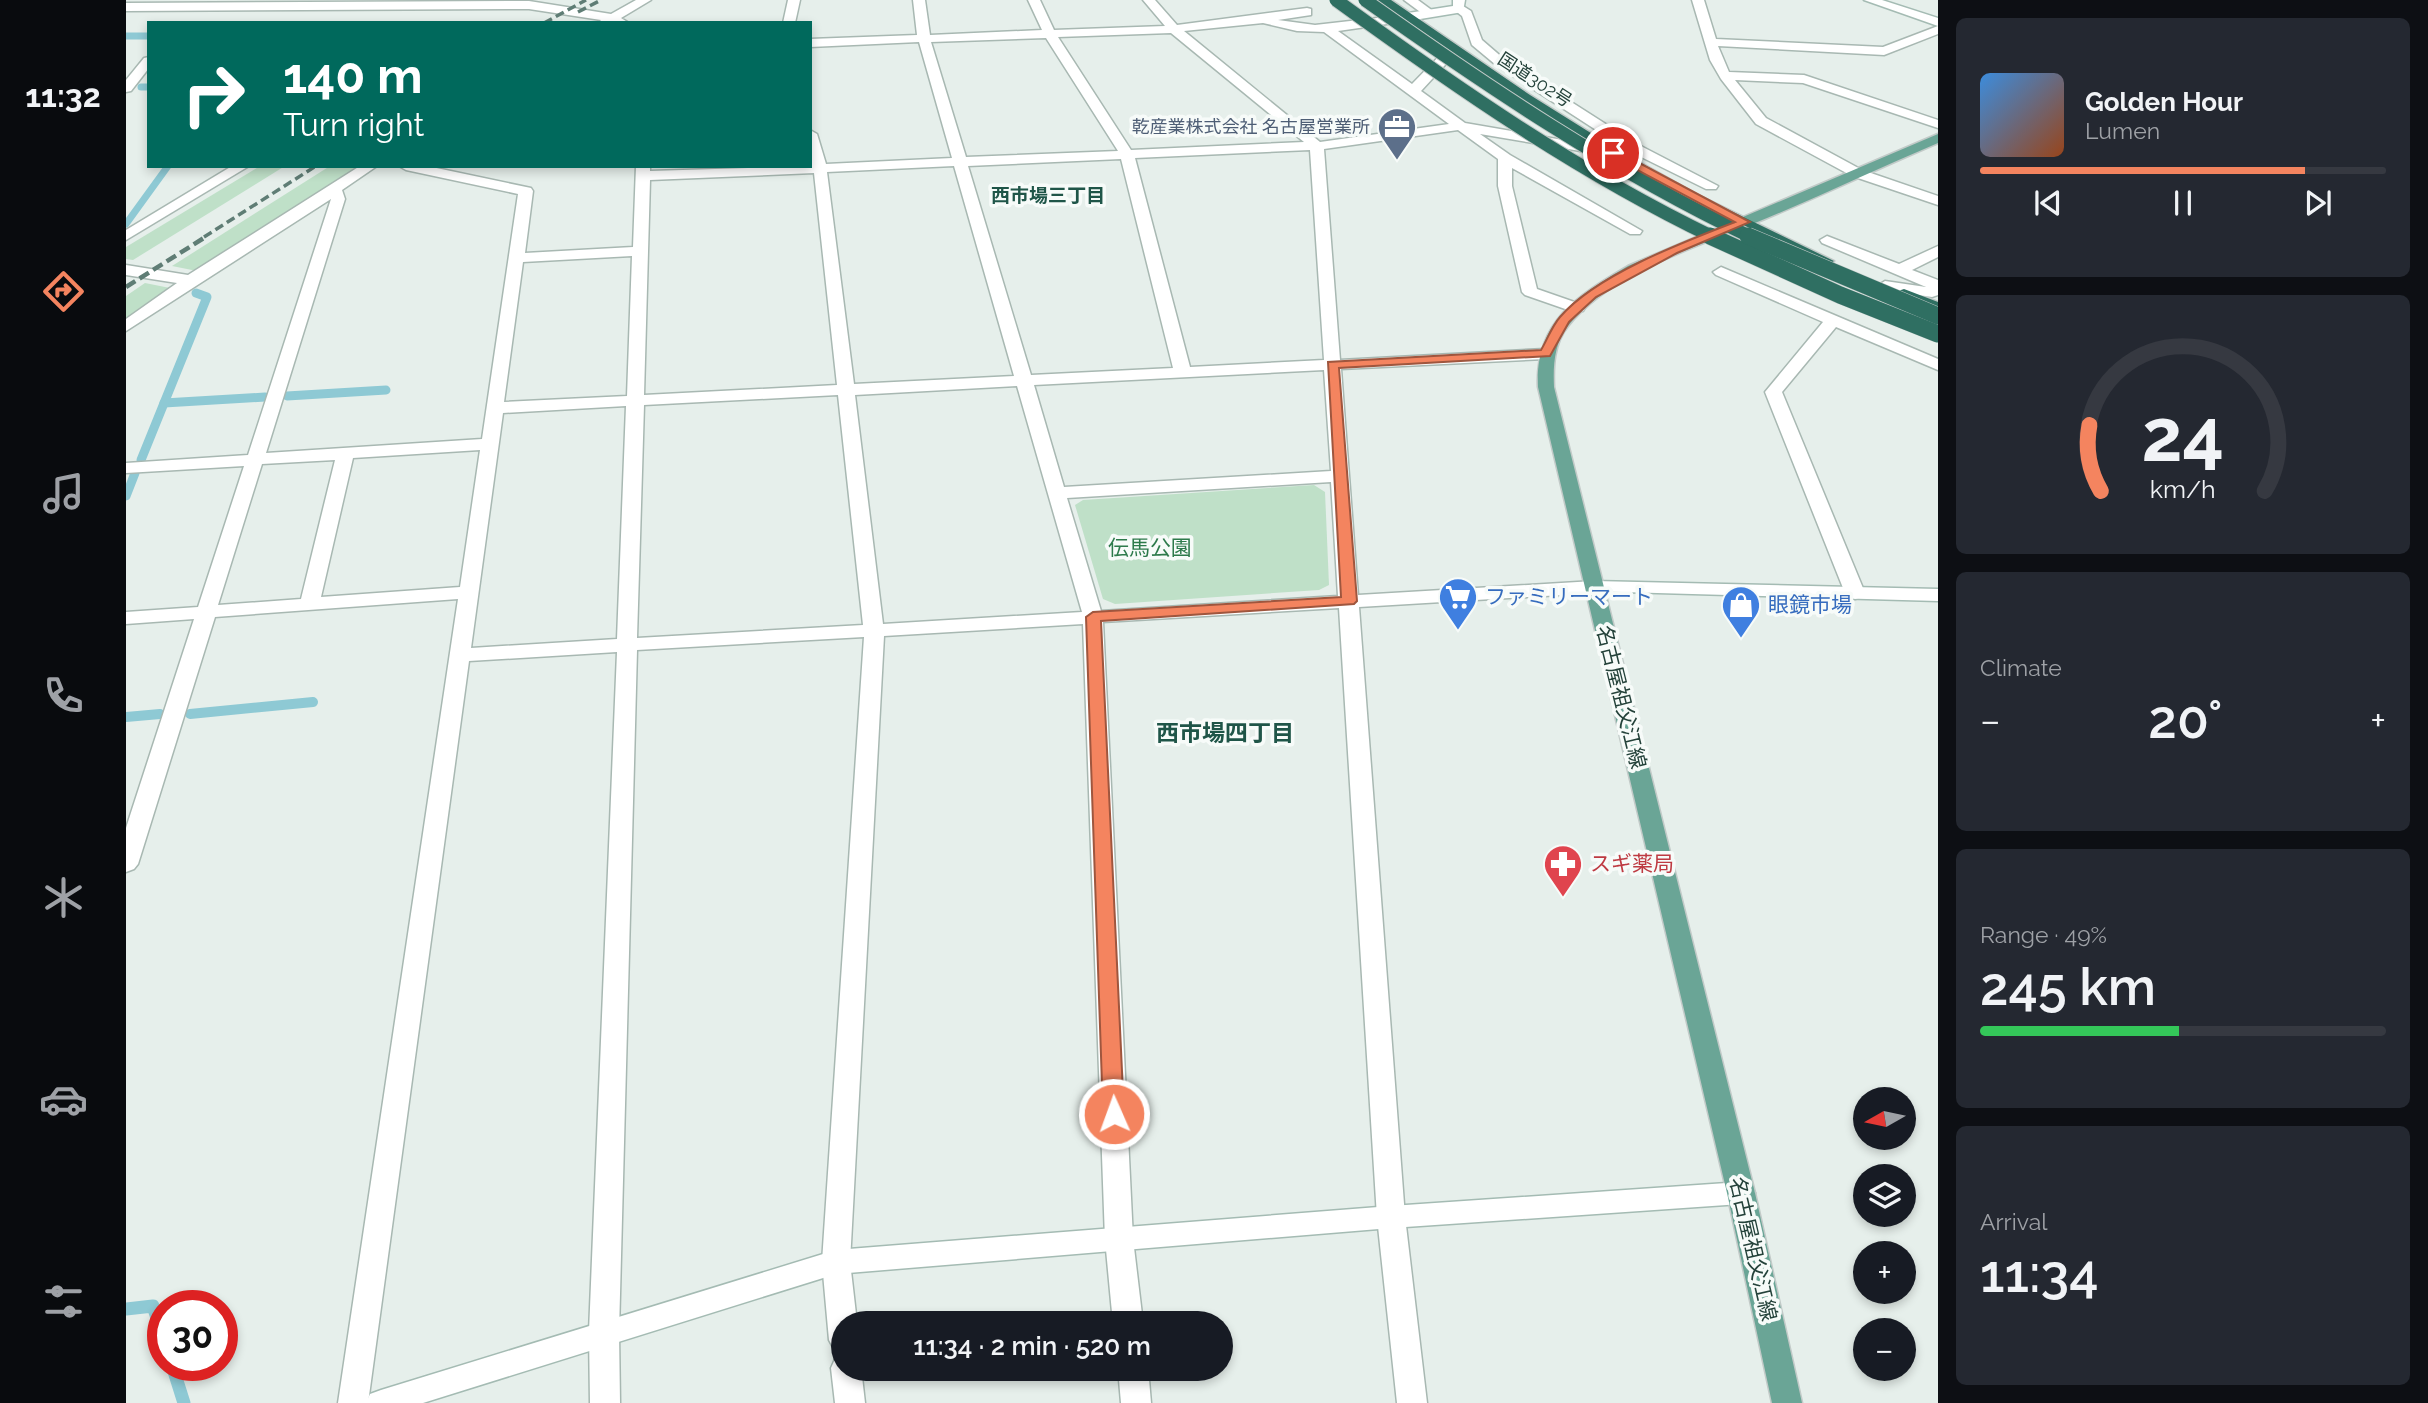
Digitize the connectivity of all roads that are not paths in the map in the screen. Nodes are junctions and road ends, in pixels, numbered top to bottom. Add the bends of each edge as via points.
1 (645, 0) edge
2 (794, 0) edge
3 (919, 0) edge
4 (1034, 0) edge
5 (1149, 0) edge
6 (1291, 0) edge
7 (1336, 0) edge
8 (1365, 0) edge
9 (1383, 0) edge
10 (1410, 0) edge
11 (1698, 0) edge
12 (1870, 0) edge
13 (533, 2) edge
14 (249, 3) edge
15 (386, 3) edge
16 (1459, 5) edge
17 (126, 7) edge
18 (1432, 14) junction
19 (507, 17) dead end
20 (1408, 17) junction
21 (1264, 19) junction
22 (612, 21) edge
23 (789, 21) edge
24 (1938, 22) edge
25 (1325, 27) junction
26 (1174, 29) junction
27 (1938, 30) edge
28 (1050, 34) junction
29 (924, 39) junction
30 (1711, 42) junction
31 (812, 43) edge
32 (1458, 52) junction
33 (126, 61) edge
34 (147, 61) edge
35 (147, 62) edge
36 (1500, 62) junction
37 (1726, 76) junction
38 (126, 89) edge
39 (1413, 91) junction
40 (1588, 119) junction
41 (1938, 124) edge
42 (1460, 126) junction
43 (1581, 133) junction
44 (1938, 138) edge
45 (812, 141) edge
46 (1317, 146) junction
47 (1613, 153) junction
48 (1127, 154) junction
49 (1505, 158) junction
50 (960, 162) junction
51 (239, 168) edge
52 (367, 168) edge
53 (416, 168) edge
54 (820, 168) junction
55 (642, 171) edge
56 (1857, 173) junction
57 (1710, 187) dead end
58 (334, 188) junction
59 (1938, 201) edge
60 (1744, 222) junction
61 (1635, 231) dead end
62 (126, 236) edge
63 (1826, 240) dead end
64 (640, 251) junction
65 (1938, 251) edge
66 (516, 258) junction
67 (126, 270) edge
68 (1899, 270) junction
69 (1721, 272) dead end
70 (191, 280) junction
71 (1885, 286) junction
72 (1938, 286) edge
73 (1938, 292) edge
74 (1909, 296) junction
75 (1938, 307) edge
76 (1577, 308) junction
77 (1938, 316) edge
78 (1832, 321) junction
79 (126, 326) edge
80 (1938, 334) edge
81 (1938, 344) edge
82 (1545, 354) junction
83 (1333, 365) junction
84 (1938, 365) edge
85 (1183, 373) junction
86 (1024, 381) junction
87 (846, 390) junction
88 (635, 401) junction
89 (495, 408) junction
90 (489, 444) junction
91 (345, 453) junction
92 (256, 459) junction
93 (126, 468) edge
94 (1340, 476) junction
95 (1057, 493) junction
96 (1594, 587) junction
97 (468, 592) junction
98 (1855, 593) junction
99 (1938, 594) edge
100 (1349, 601) junction
101 (310, 604) junction
102 (207, 612) junction
103 (1093, 617) junction
104 (126, 618) edge
105 (874, 629) junction
106 (627, 644) junction
107 (459, 654) junction
108 (131, 831) edge
109 (126, 864) edge
110 (1741, 1193) junction
111 (1391, 1217) junction
112 (1119, 1239) junction
113 (836, 1262) junction
114 (841, 1311) edge
115 (1127, 1311) edge
116 (604, 1332) junction
117 (847, 1381) edge
118 (1134, 1381) edge
119 (353, 1403) edge
120 (381, 1403) edge
121 (605, 1403) edge
122 (850, 1403) edge
123 (1136, 1403) edge
124 (1412, 1403) edge
125 (1787, 1403) edge

1 - 22 street
2 - 23 street
3 - 29 street
4 - 28 street
5 - 26 street
6 - 21 street via 1307,12
7 - 80 highway, bridge via 1505,120 1627,193 1791,274
8 - 77 highway, bridge via 1539,120 1647,184 1810,264
9 - 20 highway, 国道302号
10 - 18 street
11 - 30 street
12 - 24 street
13 - 15 street
13 - 19 street
13 - 22 street
14 - 15 street
14 - 17 street
16 - 18 street
16 - 36 street via 1467,14 1476,42
18 - 20 street
20 - 25 street
20 - 32 highway, 国道302号
21 - 25 street via 1287,28
21 - 26 street
25 - 39 street
26 - 28 street
26 - 46 street
27 - 30 street via 1884,51
28 - 29 street
28 - 48 street
29 - 31 street
29 - 50 street
30 - 37 street
32 - 36 street
32 - 39 street
32 - 43 highway, 国道302号
33 - 34 street
35 - 38 street
36 - 40 street
37 - 41 street via 1804,79
37 - 56 street via 1761,121
39 - 42 street
40 - 43 street
40 - 57 street
42 - 46 street
42 - 47 street
42 - 49 street
43 - 47 highway, 国道302号
44 - 56 main road
45 - 54 street
46 - 48 street
46 - 83 street
47 - 60 highway, 国道302号
48 - 50 street
48 - 85 street
49 - 61 street
49 - 76 street via 1505,186 1530,292
50 - 54 street
50 - 86 street
51 - 62 street
52 - 58 street
53 - 66 street via 526,191
54 - 55 street
54 - 87 street
55 - 64 street
56 - 59 street
56 - 60 main road
58 - 70 street
58 - 92 street via 338,199
60 - 71 highway, 国道302号
60 - 76 main road via 1620,278
63 - 68 street
64 - 66 street
64 - 88 street
65 - 68 street
66 - 89 street
67 - 70 street
68 - 72 street
69 - 78 street
70 - 79 street
71 - 73 street
71 - 74 highway, 国道302号
74 - 75 highway, 国道302号
74 - 81 street
76 - 82 main road via 1564,320
78 - 84 street
78 - 98 street via 1773,392
82 - 83 street
82 - 96 main road, 名古屋祖父江線 via 1546,387
83 - 85 street
83 - 94 street
85 - 86 street
86 - 87 street
86 - 95 street
87 - 88 street
87 - 105 street
88 - 89 street
88 - 106 street
89 - 90 street
90 - 91 street
90 - 97 street
91 - 92 street
91 - 101 street
92 - 93 street
92 - 102 street
94 - 95 street
94 - 100 street
95 - 103 street
96 - 98 street
96 - 100 street
96 - 110 main road, 名古屋祖父江線
97 - 101 street
97 - 107 street
98 - 99 street
100 - 103 street
100 - 111 street
101 - 102 street
102 - 104 street
102 - 108 street
103 - 105 street
103 - 112 street
105 - 106 street
105 - 113 street
106 - 107 street
106 - 116 street
107 - 119 street
108 - 109 street
110 - 111 street
110 - 125 main road, 名古屋祖父江線
111 - 112 street
111 - 124 street
112 - 113 street
112 - 115 street
113 - 114 street
113 - 116 street
116 - 120 street
116 - 121 street
117 - 122 street
118 - 123 street

